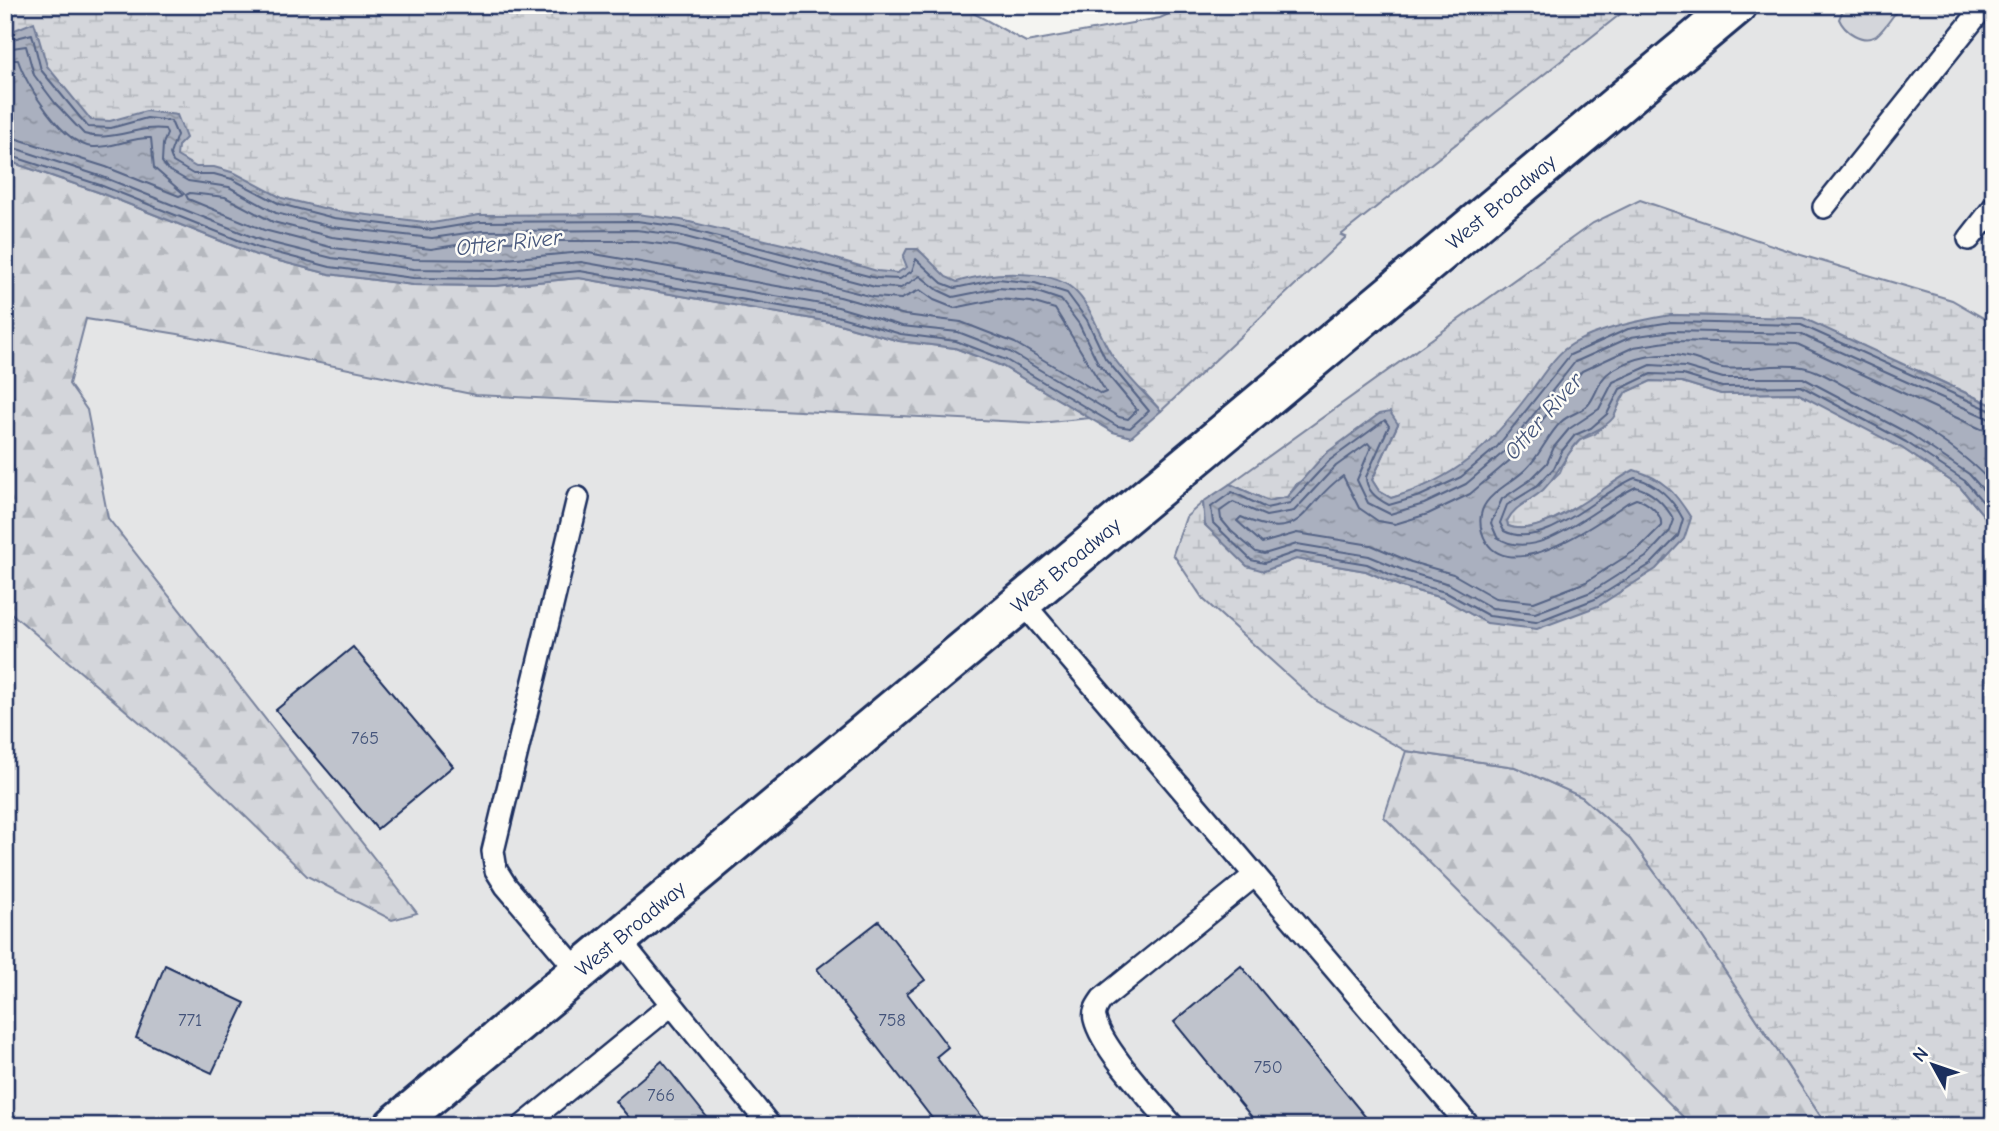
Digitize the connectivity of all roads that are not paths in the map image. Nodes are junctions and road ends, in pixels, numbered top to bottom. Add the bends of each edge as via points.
1 (1737, 5) edge
2 (1985, 5) edge
3 (1824, 207) dead end
4 (1994, 207) edge
5 (1969, 239) dead end
6 (578, 498) dead end
7 (1023, 603) junction
8 (1255, 875) junction
9 (619, 939) junction
10 (579, 972) junction
11 (671, 1005) junction
12 (394, 1126) edge
13 (523, 1126) edge
14 (770, 1126) edge
15 (1173, 1126) edge
16 (1469, 1126) edge

1 - 7 main road, West Broadway
2 - 3 lane
4 - 5 lane
6 - 10 lane via 494,851 496,870 506,886
7 - 8 lane
7 - 9 main road, West Broadway
8 - 15 lane via 1095,1009 1104,1038
8 - 16 lane
9 - 10 main road, West Broadway
9 - 11 lane
10 - 12 main road, West Broadway
11 - 13 lane
11 - 14 lane

